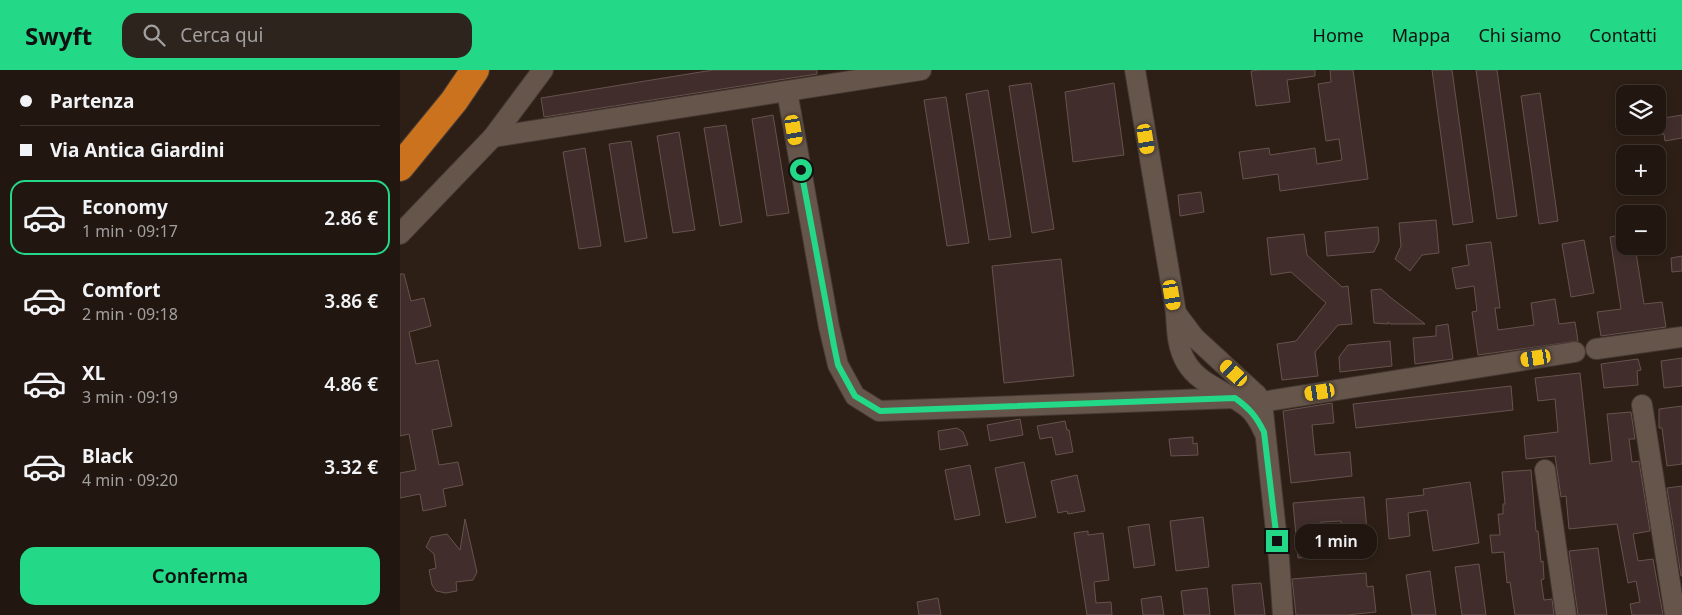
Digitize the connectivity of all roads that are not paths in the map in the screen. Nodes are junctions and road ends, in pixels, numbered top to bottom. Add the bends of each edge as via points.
1 (455, 70) edge
2 (475, 70) edge
3 (543, 70) edge
4 (921, 70) edge
5 (1135, 70) edge
6 (788, 91) junction
7 (493, 137) junction
8 (400, 143) edge
9 (400, 167) edge
10 (400, 234) edge
11 (1176, 314) junction
12 (1682, 337) edge
13 (1205, 348) junction
14 (1596, 349) dead end
15 (1575, 352) dead end
16 (1185, 361) junction
17 (1234, 373) junction
18 (1227, 394) junction
19 (1259, 398) junction
20 (1169, 400) junction
21 (1642, 405) dead end
22 (1264, 432) junction
23 (1545, 470) dead end
24 (1283, 615) edge
25 (1566, 615) edge
26 (1675, 615) edge

1 - 8 highway
2 - 9 highway
3 - 7 street
4 - 6 street
5 - 11 street
6 - 7 street
6 - 20 street via 829,327 838,365 855,396 880,411
7 - 10 street
11 - 13 street
11 - 16 street via 1177,334
12 - 14 street
13 - 16 street
13 - 17 street
15 - 19 street
16 - 18 street via 1205,382
16 - 20 street via 1180,388
17 - 18 street
17 - 19 street
18 - 19 street
18 - 20 street
18 - 22 street via 1248,408
19 - 22 street
21 - 26 street
22 - 24 street
23 - 25 street

